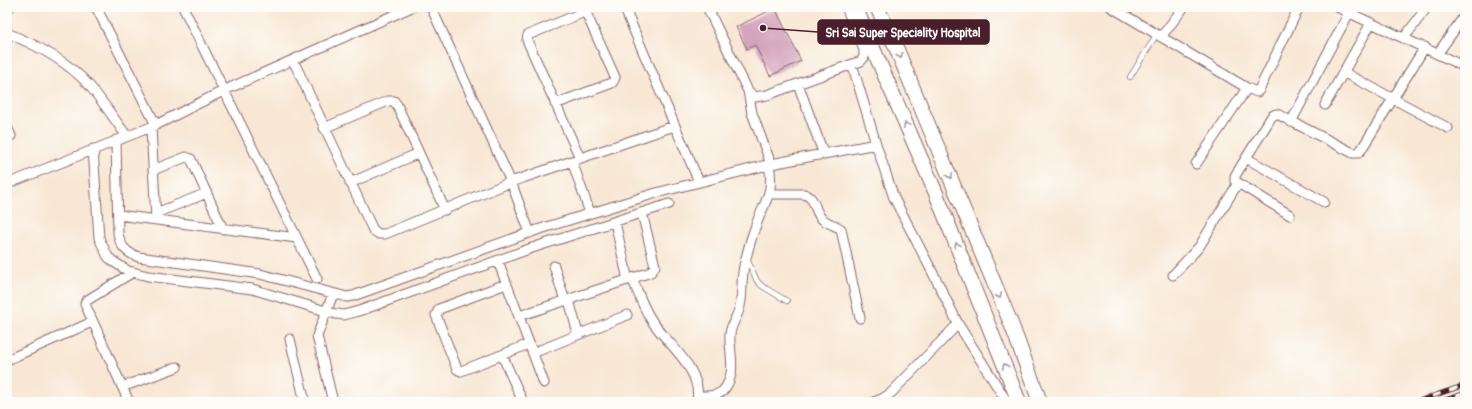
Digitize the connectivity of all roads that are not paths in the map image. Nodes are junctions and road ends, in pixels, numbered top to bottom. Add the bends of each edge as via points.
1 (10, 7) edge
2 (96, 7) edge
3 (183, 7) edge
4 (412, 7) edge
5 (431, 7) edge
6 (624, 7) edge
7 (707, 7) edge
8 (846, 7) edge
9 (855, 7) edge
10 (877, 7) edge
11 (1111, 7) edge
12 (1184, 7) edge
13 (1299, 7) edge
14 (1337, 7) edge
15 (1427, 7) edge
16 (7, 9) edge
17 (1349, 13) junction
18 (1465, 15) edge
19 (1371, 23) junction
20 (7, 33) edge
21 (1159, 35) junction
22 (1404, 38) junction
23 (1425, 47) junction
24 (1438, 53) junction
25 (292, 60) junction
26 (852, 64) junction
27 (1465, 67) edge
28 (1344, 72) junction
29 (1130, 77) dead end
30 (798, 84) junction
31 (1247, 88) junction
32 (225, 90) junction
33 (748, 91) junction
34 (1393, 99) junction
35 (555, 104) junction
36 (1325, 105) dead end
37 (1291, 122) junction
38 (153, 126) junction
39 (674, 126) junction
40 (324, 128) junction
41 (1448, 128) dead end
42 (127, 136) junction
43 (114, 141) junction
44 (876, 144) junction
45 (97, 147) junction
46 (419, 153) junction
47 (824, 154) junction
48 (1246, 158) junction
49 (576, 159) junction
50 (1196, 164) dead end
51 (771, 169) junction
52 (153, 170) junction
53 (511, 182) junction
54 (698, 182) junction
55 (350, 183) junction
56 (1238, 183) junction
57 (7, 184) edge
58 (207, 193) junction
59 (769, 194) junction
60 (1324, 202) dead end
61 (669, 204) dead end
62 (445, 210) junction
63 (590, 213) junction
64 (642, 213) junction
65 (118, 215) junction
66 (1290, 215) dead end
67 (156, 216) junction
68 (615, 222) junction
69 (223, 229) junction
70 (538, 236) junction
71 (298, 238) junction
72 (746, 257) junction
73 (498, 261) junction
74 (554, 266) dead end
75 (133, 272) junction
76 (1173, 275) dead end
77 (318, 279) dead end
78 (630, 279) junction
79 (506, 284) junction
80 (333, 296) junction
81 (567, 300) junction
82 (787, 301) dead end
83 (328, 309) junction
84 (627, 315) dead end
85 (519, 316) junction
86 (860, 318) dead end
87 (92, 322) junction
88 (958, 324) junction
89 (578, 334) junction
90 (290, 339) dead end
91 (531, 348) junction
92 (502, 355) junction
93 (7, 360) edge
94 (177, 367) dead end
95 (544, 383) dead end
96 (122, 387) junction
97 (698, 399) edge
98 (129, 402) edge
99 (305, 402) edge
100 (332, 402) edge
101 (523, 402) edge
102 (874, 402) edge
103 (1006, 402) edge
104 (1019, 402) edge
105 (1040, 402) edge

1 - 16 street
2 - 38 street
3 - 32 street
4 - 25 street
5 - 53 street
6 - 39 street
7 - 33 street
8 - 26 street via 865,53 861,61
104 -> 9 main road via 935,191
10 -> 105 main road via 1012,326
11 - 21 street
12 - 21 street
13 - 31 street via 1259,90 1257,92
14 - 17 street
15 - 22 street
17 - 19 street
17 - 37 street
18 - 24 street
19 - 22 street
19 - 28 street
20 - 42 street via 53,55 70,67 88,84
21 - 29 lane
21 - 31 street
22 - 23 street
23 - 24 street
23 - 34 street
24 - 27 street
25 - 32 street
25 - 40 street
26 - 30 street
26 - 44 street
28 - 34 street
28 - 36 street
30 - 33 street via 755,97
30 - 47 street
31 - 50 street
32 - 38 street
32 - 71 street
33 - 51 street via 752,113
34 - 37 street via 1358,153 1353,153
34 - 41 street
35 - 35 street via 527,37 582,13 586,14 614,80 612,83
35 - 49 street
37 - 48 street via 1276,114 1272,116
38 - 42 street
38 - 52 street
39 - 49 street
39 - 54 street
40 - 46 street via 388,100 394,101
40 - 55 street
42 - 43 street
43 - 45 street
43 - 65 street
44 - 47 street
44 - 88 street via 894,198
45 - 57 street
45 - 75 street via 102,246 111,260
46 - 55 street
46 - 62 street
47 - 51 street
48 - 56 street via 1235,176
48 - 60 street
49 - 53 street
49 - 63 street
51 - 54 street
51 - 59 street
52 - 58 street via 189,158
52 - 67 street
53 - 62 street
53 - 70 street
54 - 63 street
55 - 62 street via 373,230 379,234 385,234
56 - 66 street
56 - 76 street via 1199,247
58 - 67 street
58 - 69 street
59 - 72 street
59 - 86 street via 808,195 820,217 842,229
61 - 64 street
63 - 70 street
64 - 68 street
64 - 78 street via 655,266 651,272
65 - 67 street
65 - 80 street via 120,242 133,256 260,274
67 - 69 street
68 - 70 street
68 - 78 street
69 - 71 street
70 - 73 street
70 - 80 street via 353,296
71 - 77 street
72 - 82 lane via 757,281
72 - 97 street via 740,306 730,334 730,380 723,392 718,395
73 - 79 street
73 - 83 street via 352,313 344,315
74 - 81 street
75 - 83 street via 252,289
75 - 87 street via 86,301 85,306
78 - 81 street
78 - 97 street via 652,321 692,373
79 - 85 street
79 - 92 street via 439,309 436,315 458,371
80 - 83 street
81 - 85 street
81 - 89 street
83 - 100 street via 317,338
84 - 89 street
85 - 91 street
87 - 93 street
87 - 96 street
88 - 102 street via 891,393
88 - 103 street
89 - 91 street
90 - 99 street
91 - 92 street
91 - 95 street
92 - 101 street
94 - 96 street
96 - 98 street

